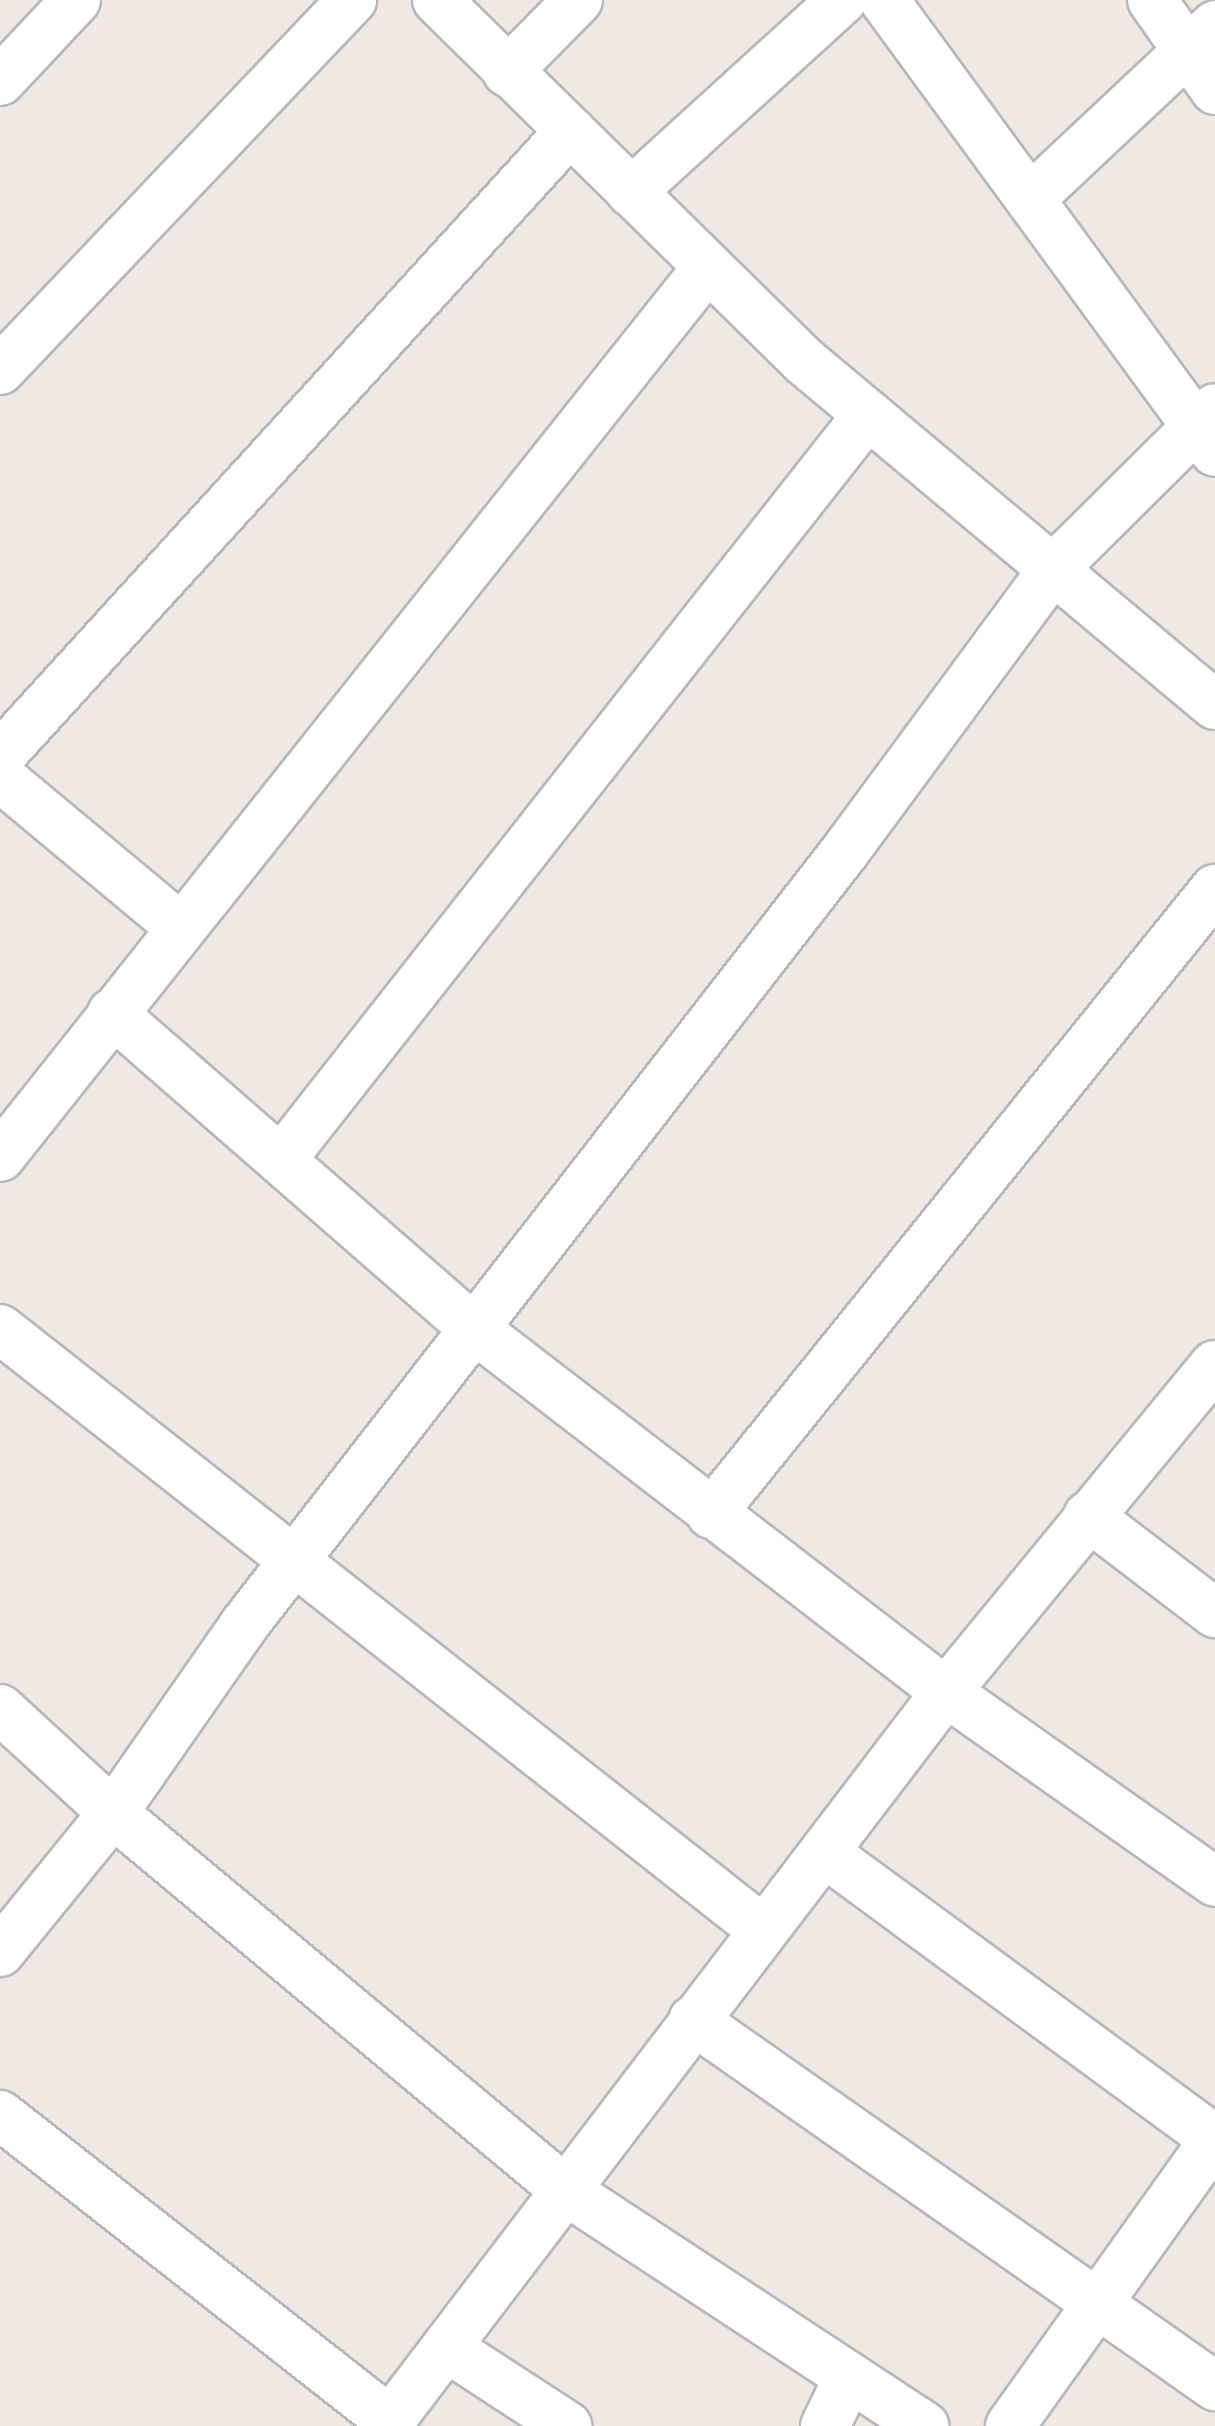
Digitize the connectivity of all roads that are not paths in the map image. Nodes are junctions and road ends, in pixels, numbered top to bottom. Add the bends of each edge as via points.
1 (76, 0) edge
2 (352, 0) edge
3 (437, 0) edge
4 (578, 0) edge
5 (842, 0) edge
6 (884, 0) edge
7 (1152, 0) edge
8 (1201, 38) edge
9 (506, 72) junction
10 (0, 81) edge
11 (1215, 90) edge
12 (570, 131) junction
13 (632, 192) junction
14 (1030, 198) junction
15 (707, 268) junction
16 (0, 370) edge
17 (868, 414) junction
18 (1209, 429) edge
19 (1054, 569) junction
20 (1215, 704) edge
21 (0, 756) edge
22 (0, 778) edge
23 (1215, 889) edge
24 (180, 927) junction
25 (112, 1013) junction
26 (0, 1157) edge
27 (280, 1160) junction
28 (0, 1330) edge
29 (476, 1330) junction
30 (1215, 1365) edge
31 (711, 1514) junction
32 (1088, 1516) junction
33 (293, 1563) junction
34 (1215, 1613) edge
35 (946, 1692) junction
36 (0, 1709) edge
37 (112, 1813) junction
38 (825, 1853) junction
39 (1215, 1882) edge
40 (762, 1929) junction
41 (0, 1952) edge
42 (694, 2020) junction
43 (0, 2115) edge
44 (1215, 2139) edge
45 (565, 2190) junction
46 (1094, 2303) junction
47 (446, 2346) junction
48 (849, 2377) junction
49 (1215, 2386) edge
50 (388, 2424) edge
51 (568, 2426) edge
52 (825, 2426) edge
53 (924, 2426) edge
54 (1010, 2426) edge

1 - 10 street
2 - 16 street
3 - 9 street
4 - 9 street
5 - 13 street
6 - 14 street
7 - 8 street
8 - 11 street
8 - 14 street
9 - 12 street
12 - 13 street
12 - 21 street
13 - 15 street
14 - 18 street
15 - 17 street
15 - 24 street
17 - 19 street
17 - 27 street
18 - 19 street
19 - 20 street
19 - 29 street
22 - 24 street
23 - 31 street
24 - 25 street
25 - 26 street
25 - 27 street
27 - 29 street
28 - 33 street
29 - 31 street
29 - 33 street
30 - 32 street
31 - 35 street
32 - 34 street
32 - 35 street
33 - 37 street
33 - 40 street
35 - 38 street
35 - 39 street
36 - 37 street
37 - 41 street
37 - 45 street
38 - 40 street
38 - 44 street
40 - 42 street
42 - 45 street
42 - 46 street
43 - 50 street
44 - 46 street
45 - 47 street
45 - 48 street
46 - 49 street
46 - 54 street
47 - 50 street
47 - 51 street
48 - 52 street
48 - 53 street

